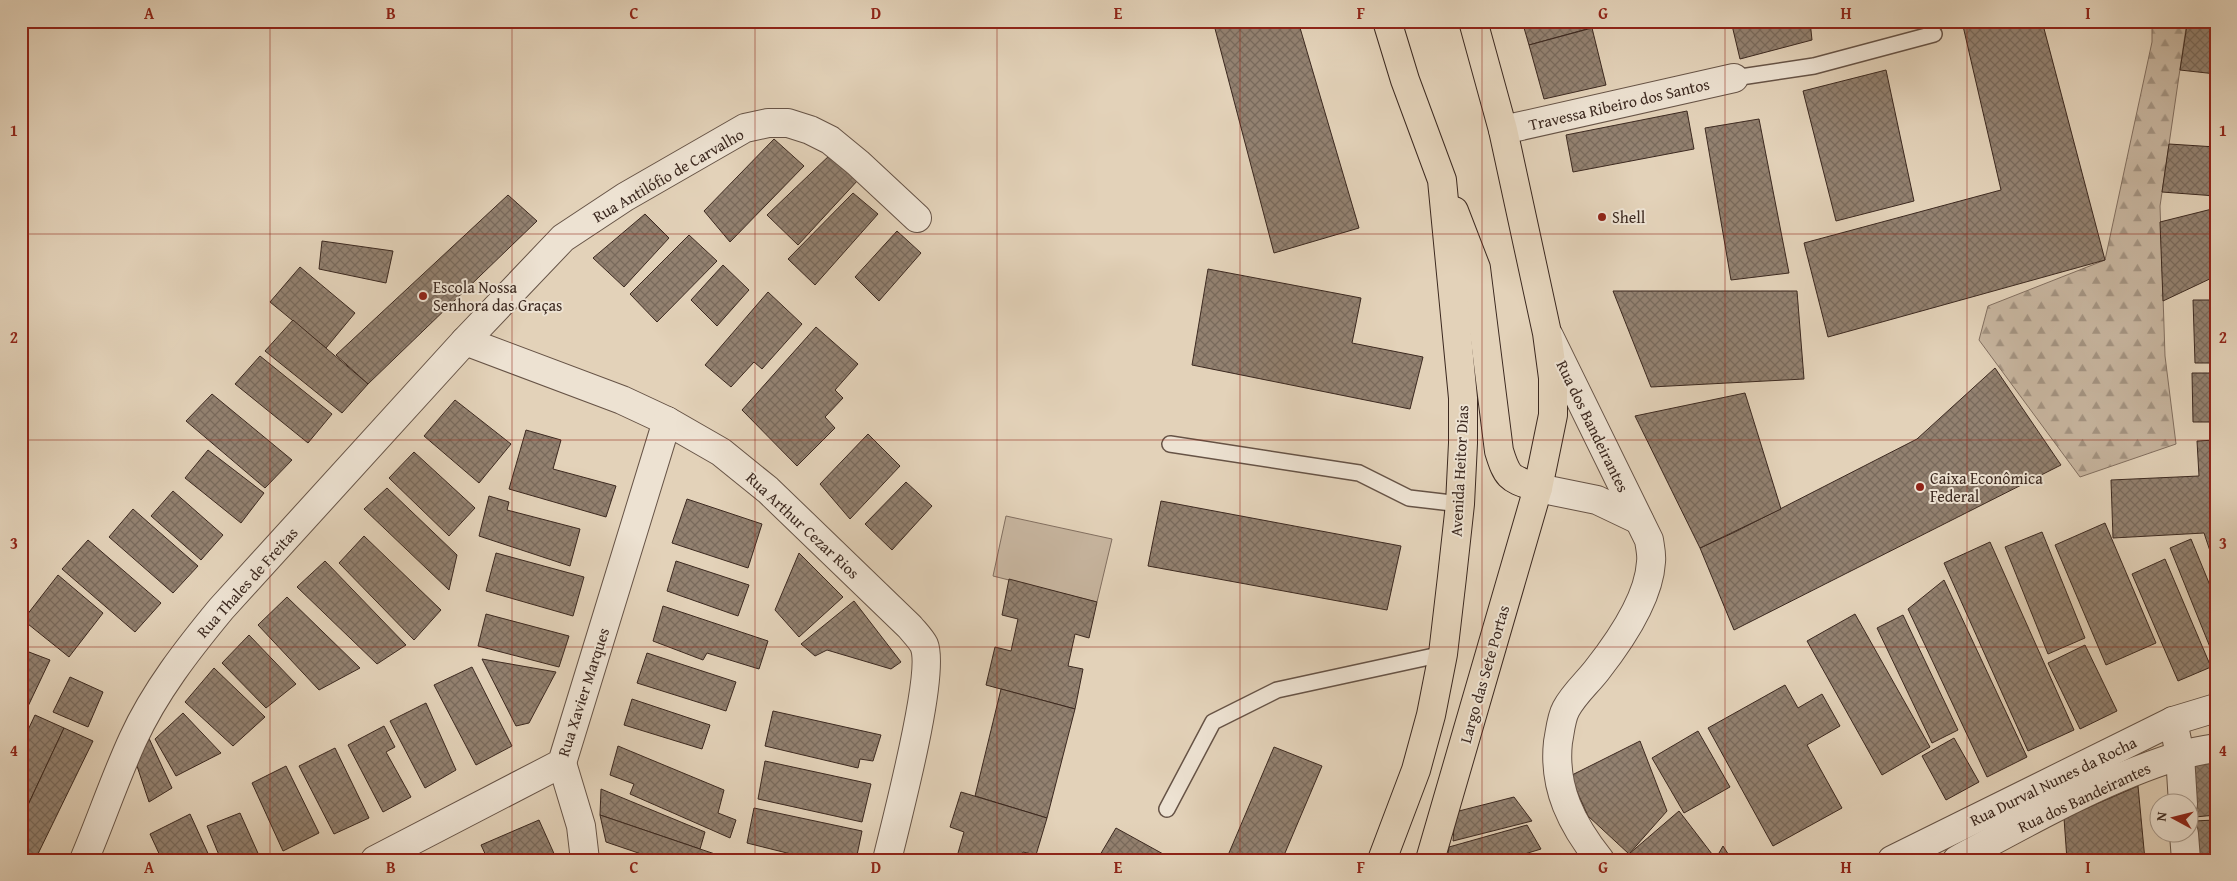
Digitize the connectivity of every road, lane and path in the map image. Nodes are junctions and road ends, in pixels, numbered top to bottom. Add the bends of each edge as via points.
1 (1387, 21) edge
2 (1474, 21) edge
3 (1934, 34) dead end
4 (1734, 78) joint
5 (1503, 130) junction
6 (1442, 180) junction
7 (917, 218) dead end
8 (1548, 332) junction
9 (465, 341) junction
10 (667, 421) junction
11 (1170, 444) dead end
12 (1538, 488) junction
13 (1460, 504) junction
14 (1639, 520) junction
15 (1443, 654) junction
16 (2216, 708) edge
17 (2173, 721) junction
18 (2216, 748) edge
19 (2180, 755) junction
20 (562, 762) junction
21 (2182, 794) edge
22 (1167, 809) dead end
23 (2185, 844) edge
24 (84, 860) edge
25 (375, 860) edge
26 (585, 860) edge
27 (887, 860) edge
28 (1382, 860) edge
29 (1430, 860) edge
30 (1600, 860) edge
31 (1892, 860) edge
32 (1957, 860) edge
33 (2186, 860) edge

1 - 6 main road, Avenida Heitor Dias
2 - 5 main road
3 - 4 lane via 1814,66
4 - 5 street, Travessa Ribeiro dos Santos
5 - 8 main road
6 - 12 main road via 1476,268 1499,451 1506,474
6 - 13 main road, Avenida Heitor Dias via 1463,398
7 - 9 street, Rua Antilófio de Carvalho via 830,140 788,123 746,128 625,197 563,238
8 - 12 main road via 1554,378 1553,415
8 - 14 street, Rua dos Bandeirantes
9 - 10 street, Rua Arthur Cezar Rios via 622,400
9 - 24 street, Rua Thales de Freitas via 189,648 161,688 134,738
10 - 20 street, Rua Xavier Marques
10 - 27 street, Rua Arthur Cezar Rios via 720,452 768,490 896,613 924,645 927,668 923,697
11 - 13 lane via 1359,473 1409,498
12 - 14 street, Rua dos Bandeirantes via 1597,500
12 - 29 main road, Largo das Sete Portas
13 - 15 main road, Avenida Heitor Dias
14 - 30 street, Rua dos Bandeirantes via 1649,540 1651,562 1647,582 1619,639 1565,710 1556,758 1559,785 1567,809 1582,838
15 - 22 lane via 1278,690 1214,722
15 - 28 main road, Avenida Heitor Dias via 1416,770
16 - 17 street, Rua Durval Nunes da Rocha
17 - 19 street
17 - 31 street, Rua Durval Nunes da Rocha
18 - 19 street, Rua dos Bandeirantes
19 - 21 street
19 - 32 street, Rua dos Bandeirantes via 2099,788
20 - 25 street, Rua Xavier Marques
20 - 26 street via 580,826
23 - 33 street

